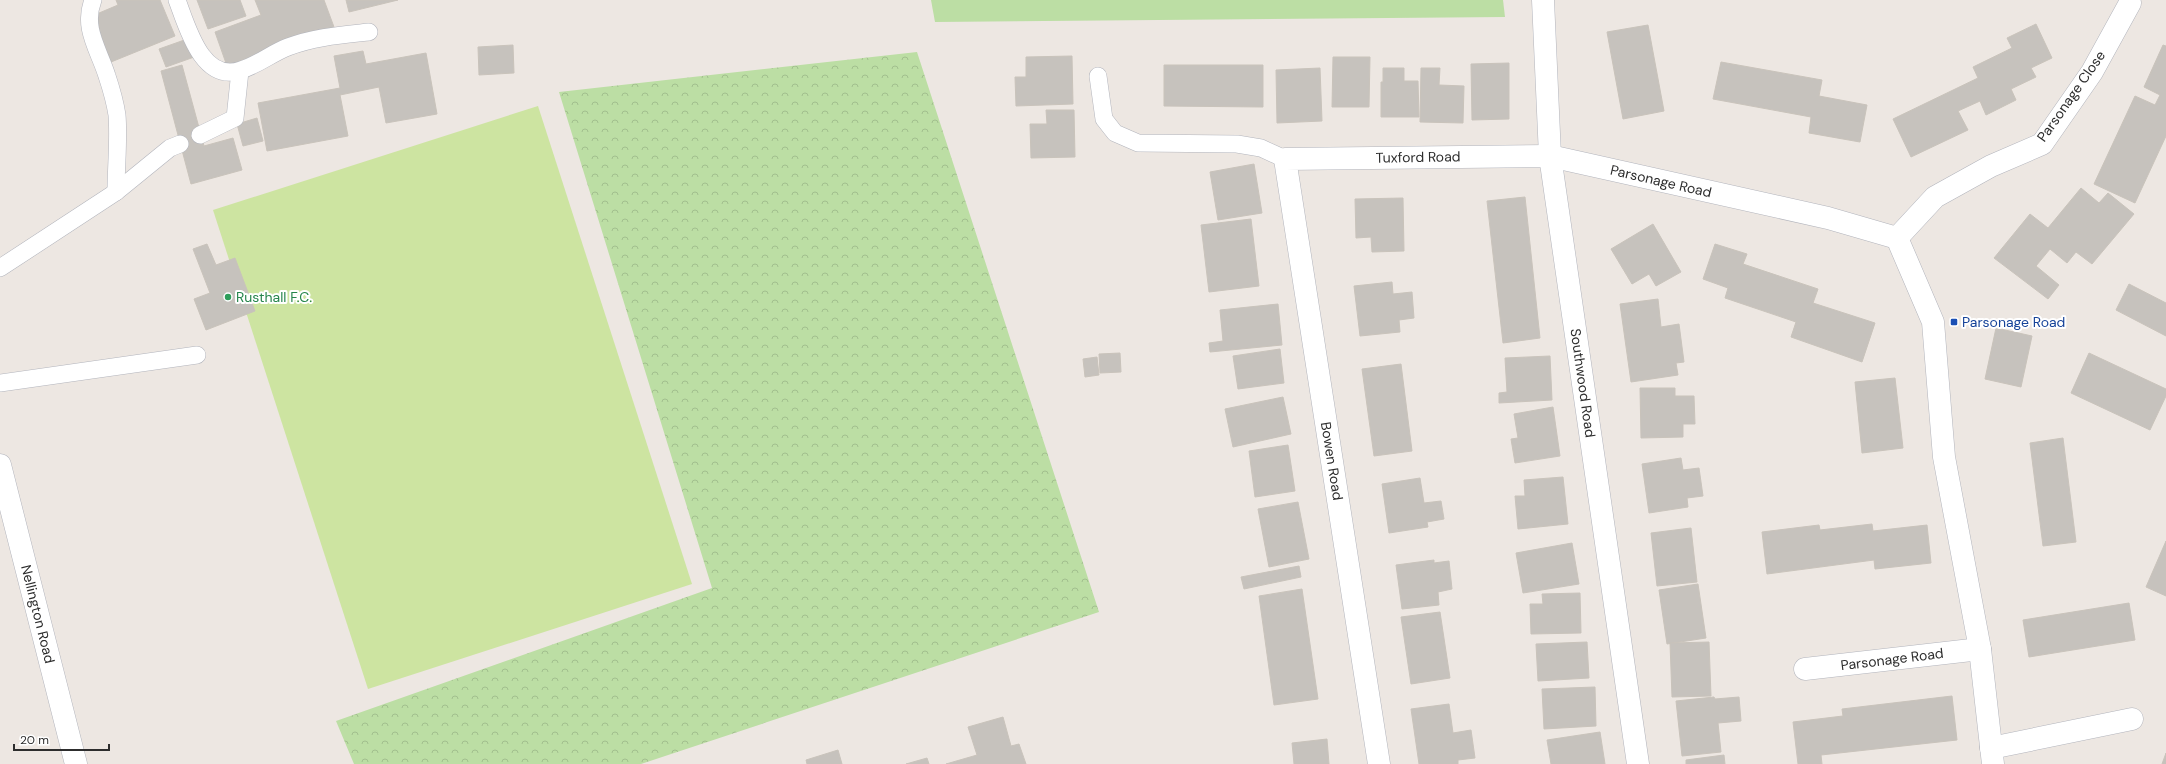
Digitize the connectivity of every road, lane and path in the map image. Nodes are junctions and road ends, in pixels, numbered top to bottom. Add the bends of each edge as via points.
1 (93, 0) edge
2 (177, 0) edge
3 (1542, 0) edge
4 (2130, 3) dead end
5 (368, 32) dead end
6 (240, 71) junction
7 (1098, 76) dead end
8 (200, 135) dead end
9 (180, 144) dead end
10 (1550, 156) junction
11 (1285, 159) junction
12 (116, 192) junction
13 (1897, 238) junction
14 (0, 268) edge
15 (197, 355) dead end
16 (0, 383) edge
17 (0, 465) edge
18 (1980, 649) junction
19 (1805, 669) dead end
20 (2132, 719) dead end
21 (1992, 756) edge
22 (76, 764) edge
23 (1379, 764) edge
24 (1638, 764) edge

1 - 12 lane via 89,9 89,28 94,47 107,75 117,115
2 - 6 lane via 198,52 222,72
3 - 10 street, Southwood Road
4 - 13 street, Parsonage Close via 2092,72 2042,144 1991,166 1935,197
5 - 6 lane via 314,38 286,47
6 - 8 lane via 235,118
7 - 11 lane via 1104,119 1116,133 1138,143 1237,144 1261,148
9 - 12 lane via 170,148
10 - 11 street, Tuxford Road
10 - 13 street, Parsonage Road via 1828,218
10 - 24 street, Southwood Road
11 - 23 street, Bowen Road
12 - 14 lane
13 - 18 street via 1933,322 1944,457
15 - 16 lane
17 - 22 street, Nellington Road
18 - 19 street, Parsonage Road
18 - 21 street
20 - 21 street

